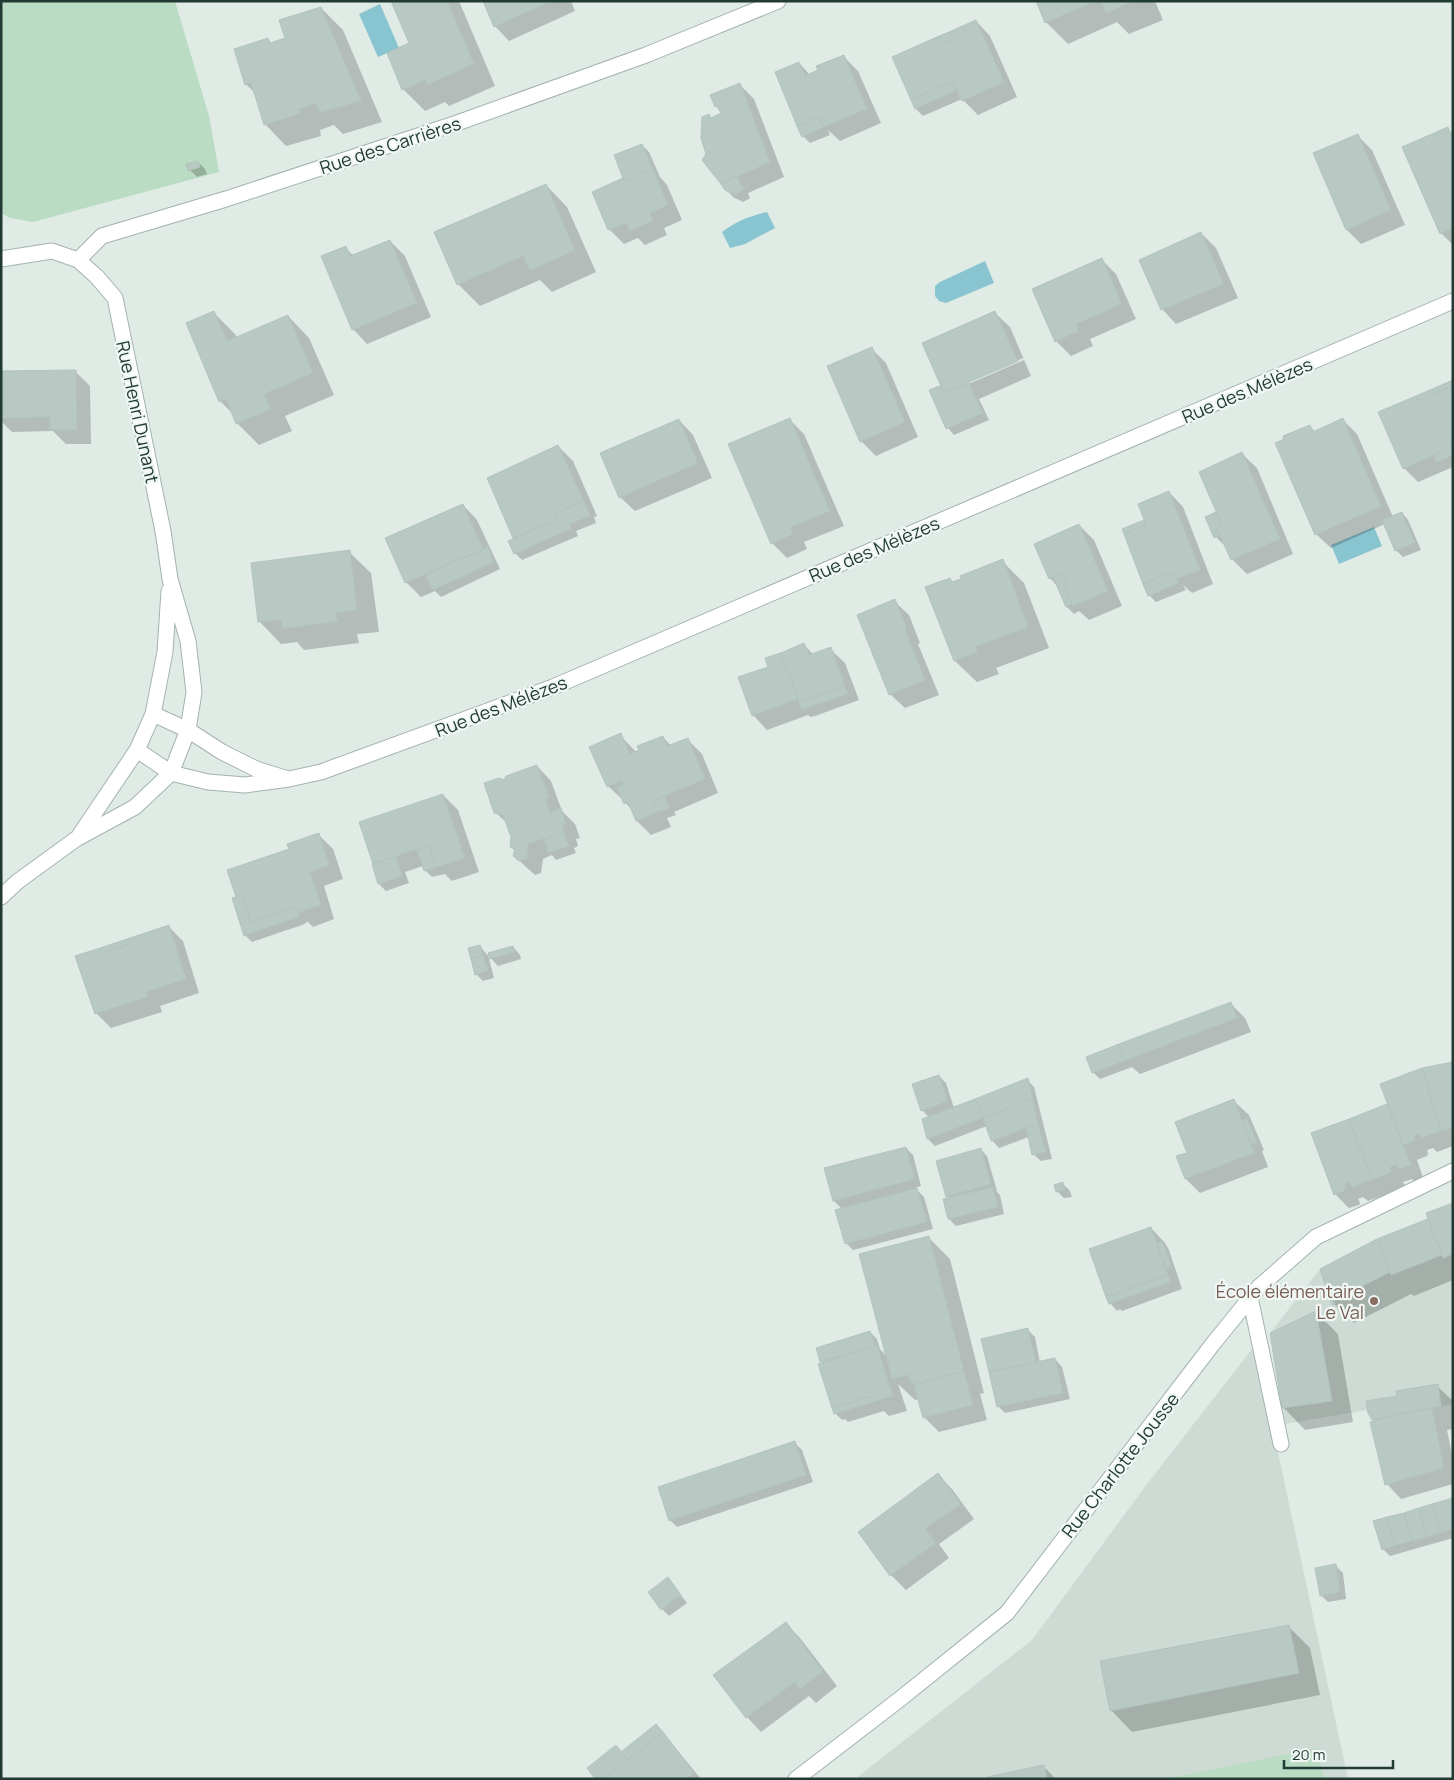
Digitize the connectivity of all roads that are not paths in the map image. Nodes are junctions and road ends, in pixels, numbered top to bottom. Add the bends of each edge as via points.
1 (778, 1) edge
2 (1, 259) edge
3 (78, 260) junction
4 (1453, 301) edge
5 (170, 579) junction
6 (154, 714) junction
7 (188, 730) junction
8 (137, 750) junction
9 (171, 773) junction
10 (289, 779) junction
11 (76, 839) junction
12 (1, 878) edge
13 (18, 882) junction
14 (1, 897) edge
15 (1453, 1171) edge
16 (1250, 1297) junction
17 (1280, 1444) dead end
18 (796, 1779) edge

1 - 3 street, Rue des Carrières via 646,55 456,123 102,236
2 - 3 street via 52,251
3 - 5 street, Rue Henri Dunant via 114,298 163,531
4 - 10 street, Rue des Mélèzes via 553,687 321,772
5 - 6 street, Rue Henri Dunant via 165,652
5 - 7 street, Rue Henri Dunant via 188,641 194,692
6 - 7 street, Rue des Mélèzes
6 - 8 street, Rue Henri Dunant
7 - 9 street, Rue Henri Dunant
7 - 10 street, Rue des Mélèzes via 256,769
8 - 9 street, Rue des Mélèzes
8 - 11 street, Rue Henri Dunant
9 - 10 street, Rue des Mélèzes via 245,786
9 - 11 street, Rue Henri Dunant via 135,807
11 - 13 street, Rue Henri Dunant
12 - 13 street
13 - 14 street, Rue Henri Dunant
15 - 16 street, Rue Charlotte Jousse via 1316,1237
16 - 17 street
16 - 18 street, Rue Charlotte Jousse via 1006,1613

